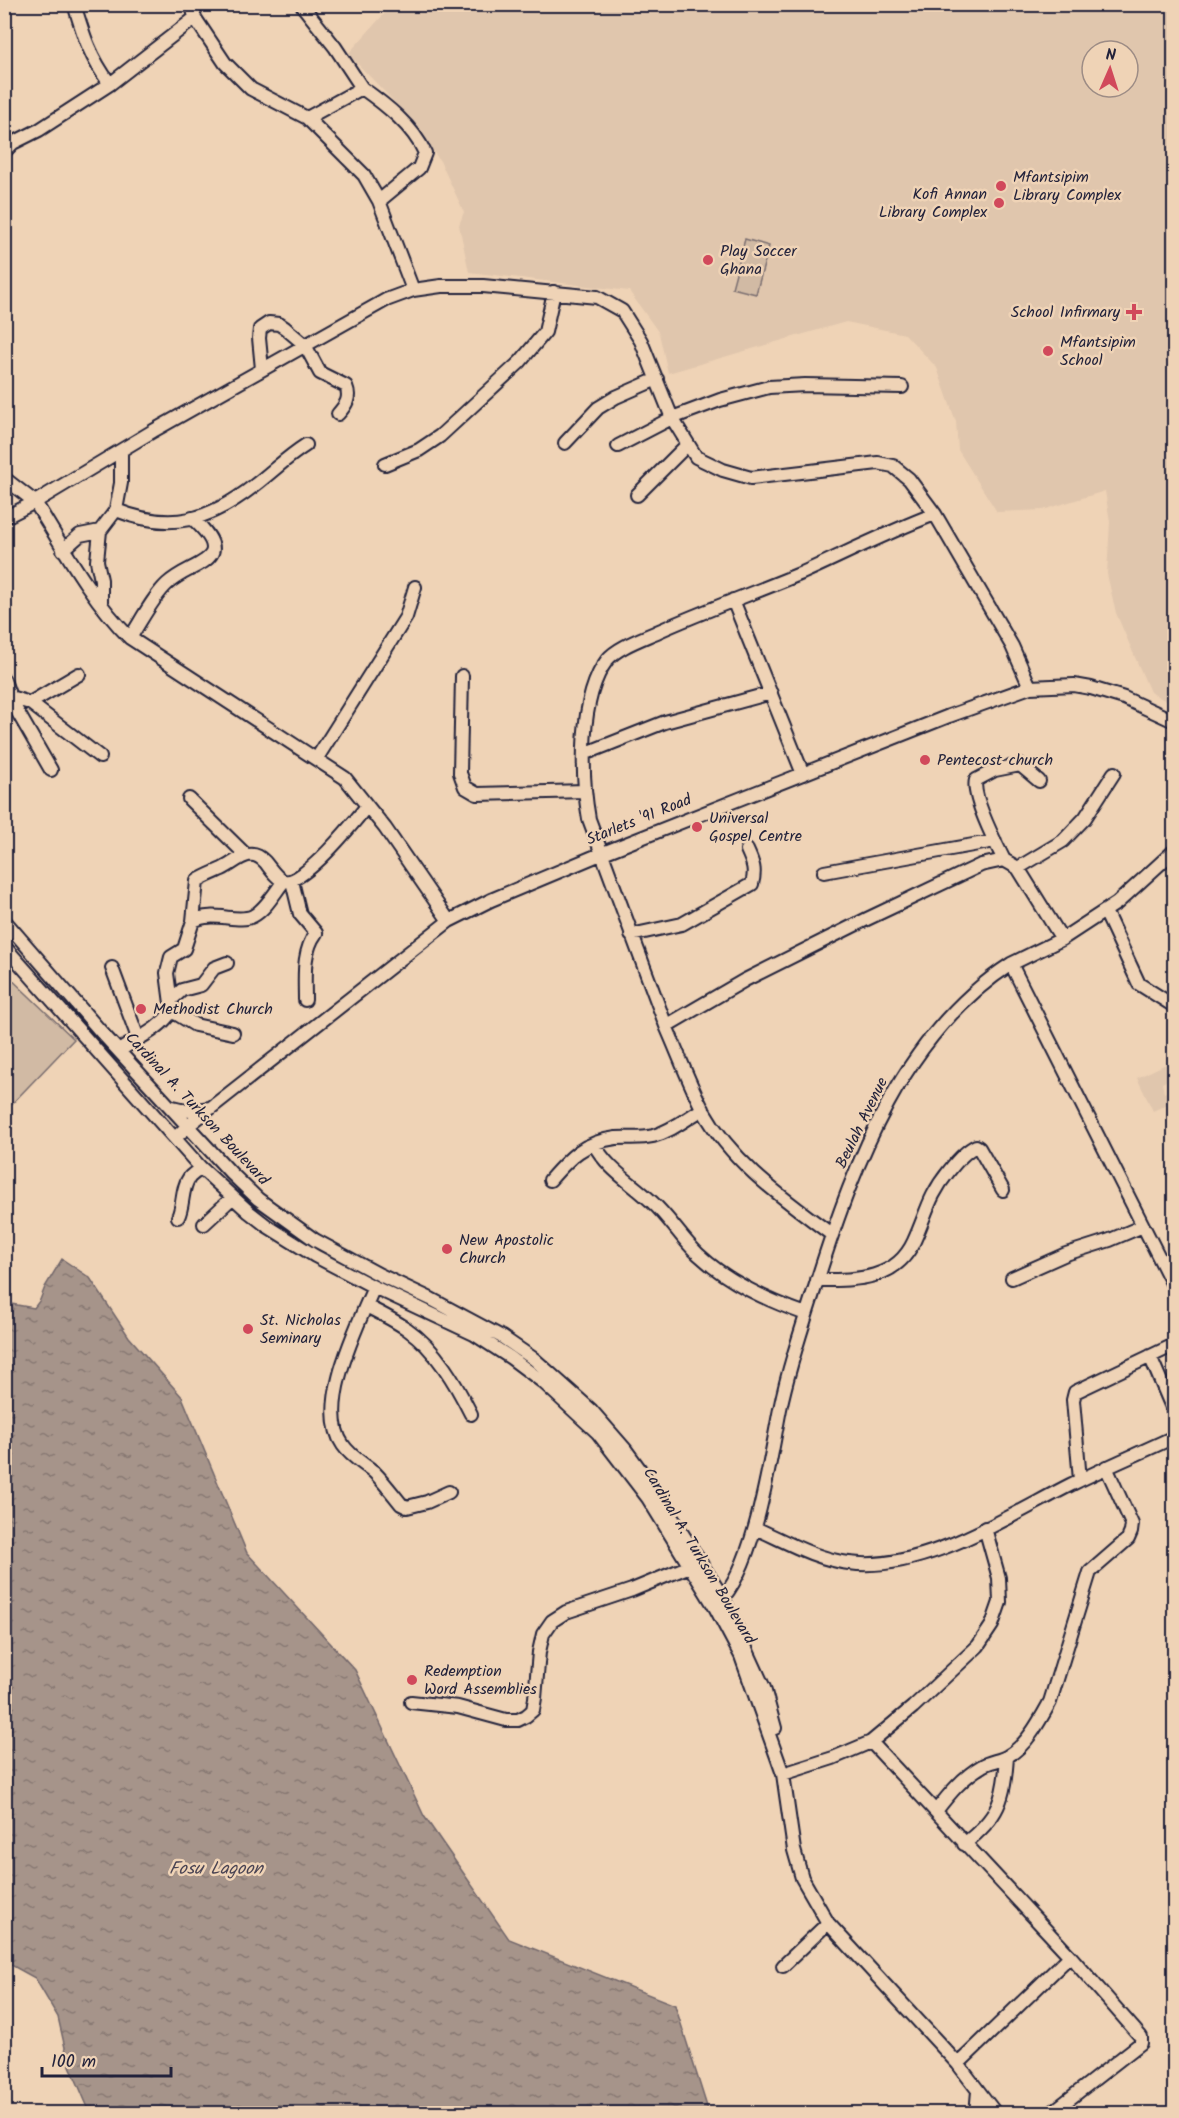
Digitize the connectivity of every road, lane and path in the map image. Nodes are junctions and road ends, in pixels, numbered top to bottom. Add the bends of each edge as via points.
1 (74, 4) edge
2 (301, 4) edge
3 (193, 5) edge
4 (195, 18) junction
5 (110, 84) junction
6 (362, 87) junction
7 (307, 118) junction
8 (4, 152) edge
9 (379, 201) junction
10 (413, 290) junction
11 (555, 292) junction
12 (305, 345) junction
13 (262, 369) junction
14 (657, 379) junction
15 (902, 387) dead end
16 (338, 414) dead end
17 (672, 418) junction
18 (565, 443) dead end
19 (688, 444) junction
20 (306, 445) dead end
21 (618, 446) dead end
22 (122, 451) junction
23 (385, 464) dead end
24 (4, 478) edge
25 (637, 495) dead end
26 (35, 502) junction
27 (116, 510) junction
28 (935, 514) junction
29 (4, 518) edge
30 (192, 519) junction
31 (100, 531) junction
32 (63, 550) junction
33 (415, 587) dead end
34 (734, 600) junction
35 (100, 603) junction
36 (130, 638) junction
37 (79, 674) dead end
38 (462, 676) dead end
39 (4, 680) edge
40 (1030, 687) junction
41 (771, 693) junction
42 (7, 697) edge
43 (30, 704) junction
44 (1174, 721) edge
45 (584, 754) junction
46 (100, 757) dead end
47 (317, 758) junction
48 (51, 770) dead end
49 (1114, 773) dead end
50 (803, 774) junction
51 (1039, 781) dead end
52 (585, 791) junction
53 (189, 799) dead end
54 (367, 806) junction
55 (995, 841) junction
56 (747, 850) dead end
57 (1174, 851) edge
58 (603, 853) junction
59 (246, 855) junction
60 (1004, 860) junction
61 (1018, 868) junction
62 (824, 872) dead end
63 (288, 881) junction
64 (1105, 911) junction
65 (4, 920) edge
66 (193, 921) junction
67 (449, 921) junction
68 (631, 935) junction
69 (1062, 939) junction
70 (4, 946) edge
71 (227, 963) dead end
72 (1011, 964) junction
73 (112, 968) dead end
74 (305, 1000) dead end
75 (172, 1005) junction
76 (1174, 1006) edge
77 (666, 1026) junction
78 (102, 1033) junction
79 (233, 1033) dead end
80 (138, 1038) junction
81 (90, 1045) junction
82 (119, 1051) junction
83 (173, 1107) junction
84 (211, 1107) junction
85 (703, 1109) junction
86 (189, 1125) junction
87 (175, 1138) junction
88 (594, 1143) junction
89 (201, 1168) junction
90 (550, 1180) dead end
91 (1003, 1190) dead end
92 (232, 1198) junction
93 (178, 1217) dead end
94 (204, 1224) dead end
95 (1143, 1226) junction
96 (831, 1234) junction
97 (1011, 1278) dead end
98 (817, 1280) junction
99 (374, 1287) junction
100 (1174, 1287) edge
101 (366, 1306) junction
102 (806, 1314) junction
103 (1174, 1345) edge
104 (1150, 1356) junction
105 (1174, 1412) edge
106 (471, 1414) dead end
107 (1174, 1437) edge
108 (1106, 1467) junction
109 (1080, 1480) junction
110 (448, 1492) dead end
111 (755, 1528) junction
112 (985, 1528) junction
113 (690, 1566) junction
114 (719, 1603) junction
115 (411, 1702) dead end
116 (871, 1742) junction
117 (1007, 1757) junction
118 (781, 1769) junction
119 (936, 1811) junction
120 (964, 1844) junction
121 (828, 1923) junction
122 (1070, 1956) junction
123 (783, 1966) dead end
124 (958, 2064) junction
125 (978, 2091) junction
126 (994, 2110) edge
127 (976, 2112) edge
128 (1050, 2114) edge

1 - 5 street via 87,48
2 - 6 street
3 - 4 street
4 - 5 street
4 - 7 street via 225,63 251,89
5 - 8 street
6 - 7 street
6 - 9 street via 392,111 419,140 425,153 419,168
7 - 9 street via 364,175
9 - 10 street
10 - 11 street via 483,286
10 - 12 street via 386,300
11 - 14 street via 597,297 622,311 641,341
11 - 23 street via 545,332 520,362 440,436
12 - 13 street
12 - 13 street via 279,324 269,323 260,329
12 - 16 street via 320,373 346,386 349,392 347,404
13 - 22 street
14 - 17 street
14 - 18 street via 598,408
15 - 17 street via 770,387
17 - 19 street
17 - 21 street
19 - 25 street
19 - 28 street via 696,457 751,478 878,462 893,466 909,479
20 - 30 street via 230,503
22 - 26 street
22 - 27 street
24 - 26 street
26 - 29 street
26 - 32 street
27 - 30 street via 139,519
27 - 31 street
28 - 34 street
28 - 40 street via 1012,646
30 - 36 street via 208,533 213,550 208,560 166,585
31 - 32 street via 80,535
31 - 35 street
32 - 35 street
33 - 47 street via 406,617
34 - 41 street
34 - 45 street via 628,645 608,659 590,696
35 - 36 street
36 - 47 street
37 - 43 street
38 - 52 street via 460,773 465,787 477,794
39 - 42 street
40 - 44 street, Starlets '91 Road via 1091,688 1125,698
40 - 50 street, Starlets '91 Road
41 - 45 street via 665,722
41 - 50 street
42 - 43 street
42 - 48 street
43 - 46 street
45 - 52 street
47 - 54 street via 345,778
49 - 61 street via 1085,818 1064,840
50 - 58 street, Starlets '91 Road
51 - 55 street via 1020,765 976,780 974,787
52 - 58 street via 589,819
53 - 59 street
54 - 63 street via 319,862
54 - 67 street
55 - 60 street
55 - 62 street
56 - 68 street via 754,866 752,884 682,924
57 - 64 street, Beulah Avenue
58 - 67 street, Starlets '91 Road
58 - 68 street
59 - 63 street via 260,856 277,876
59 - 66 street via 197,881
60 - 61 street
60 - 77 street via 981,865 867,919 745,980
61 - 69 street
63 - 66 street via 254,915 243,919 207,916
63 - 74 street via 300,914 316,933 307,951
64 - 69 street, Beulah Avenue
64 - 76 street via 1140,984
65 - 78 street, Cardinal A. Turkson Boulevard
66 - 75 street via 184,949 173,955 169,963
67 - 84 street, Starlets '91 Road
68 - 77 street
69 - 72 street, Beulah Avenue
70 - 81 street, Cardinal A. Turkson Boulevard
71 - 75 street via 214,968 201,985 182,990
72 - 95 street
72 - 96 street, Beulah Avenue via 973,992 941,1025 905,1072 861,1157
73 - 80 street
75 - 79 street via 195,1025
75 - 80 street via 154,1031
77 - 85 street
78 - 81 street
78 - 82 street, Cardinal A. Turkson Boulevard
80 - 82 street
81 - 87 street, Cardinal A. Turkson Boulevard
82 - 83 street, Cardinal A. Turkson Boulevard
83 - 84 street via 190,1111
83 - 86 street, Cardinal A. Turkson Boulevard
84 - 86 street, Starlets '91 Road
85 - 88 street via 653,1136
85 - 96 street via 757,1177
86 - 87 street, Starlets '91 Road
86 - 114 street, Cardinal A. Turkson Boulevard via 258,1198 315,1240 502,1337 562,1382 625,1449 652,1486
87 - 89 street, Cardinal A. Turkson Boulevard
88 - 90 street via 573,1154
88 - 102 street via 615,1172 650,1200 714,1267 763,1298
89 - 92 street, Cardinal A. Turkson Boulevard
89 - 93 street via 189,1178
91 - 98 street via 979,1148 971,1148 936,1186 914,1241 897,1265 867,1277
92 - 94 street
92 - 99 street, Cardinal A. Turkson Boulevard via 267,1226
95 - 97 street
95 - 100 street
96 - 98 street, Beulah Avenue
98 - 102 street, Beulah Avenue
99 - 101 street
99 - 113 street, Cardinal A. Turkson Boulevard via 474,1334 572,1407 630,1473
101 - 106 street via 420,1340 445,1369
101 - 110 street via 336,1387 335,1424 341,1442 407,1507
102 - 111 street, Beulah Avenue via 780,1406
103 - 104 street
104 - 105 street
104 - 109 street via 1075,1392
107 - 108 street
108 - 109 street
108 - 117 street via 1132,1524 1131,1532 1090,1572 1050,1702 1030,1733
109 - 112 street
111 - 112 street via 816,1556 850,1564 909,1559
111 - 114 street, Beulah Avenue via 737,1575
112 - 116 street via 999,1578 1000,1602 992,1625 951,1673
113 - 114 street, Cardinal A. Turkson Boulevard
113 - 115 street via 566,1612 552,1621 543,1634 533,1710 518,1720
114 - 118 street, Cardinal A. Turkson Boulevard via 764,1688
116 - 118 street via 833,1758
116 - 119 street
117 - 119 street via 982,1766 966,1778
117 - 120 street via 1004,1788 994,1814
118 - 121 street, Cardinal A. Turkson Boulevard via 802,1878
119 - 120 street
120 - 122 street
121 - 123 street
121 - 124 street, Cardinal A. Turkson Boulevard
122 - 124 street
122 - 128 street via 1142,2041
124 - 125 street, Cardinal A. Turkson Boulevard
125 - 126 street, Cardinal A. Turkson Boulevard
125 - 127 street
126 - 127 street

